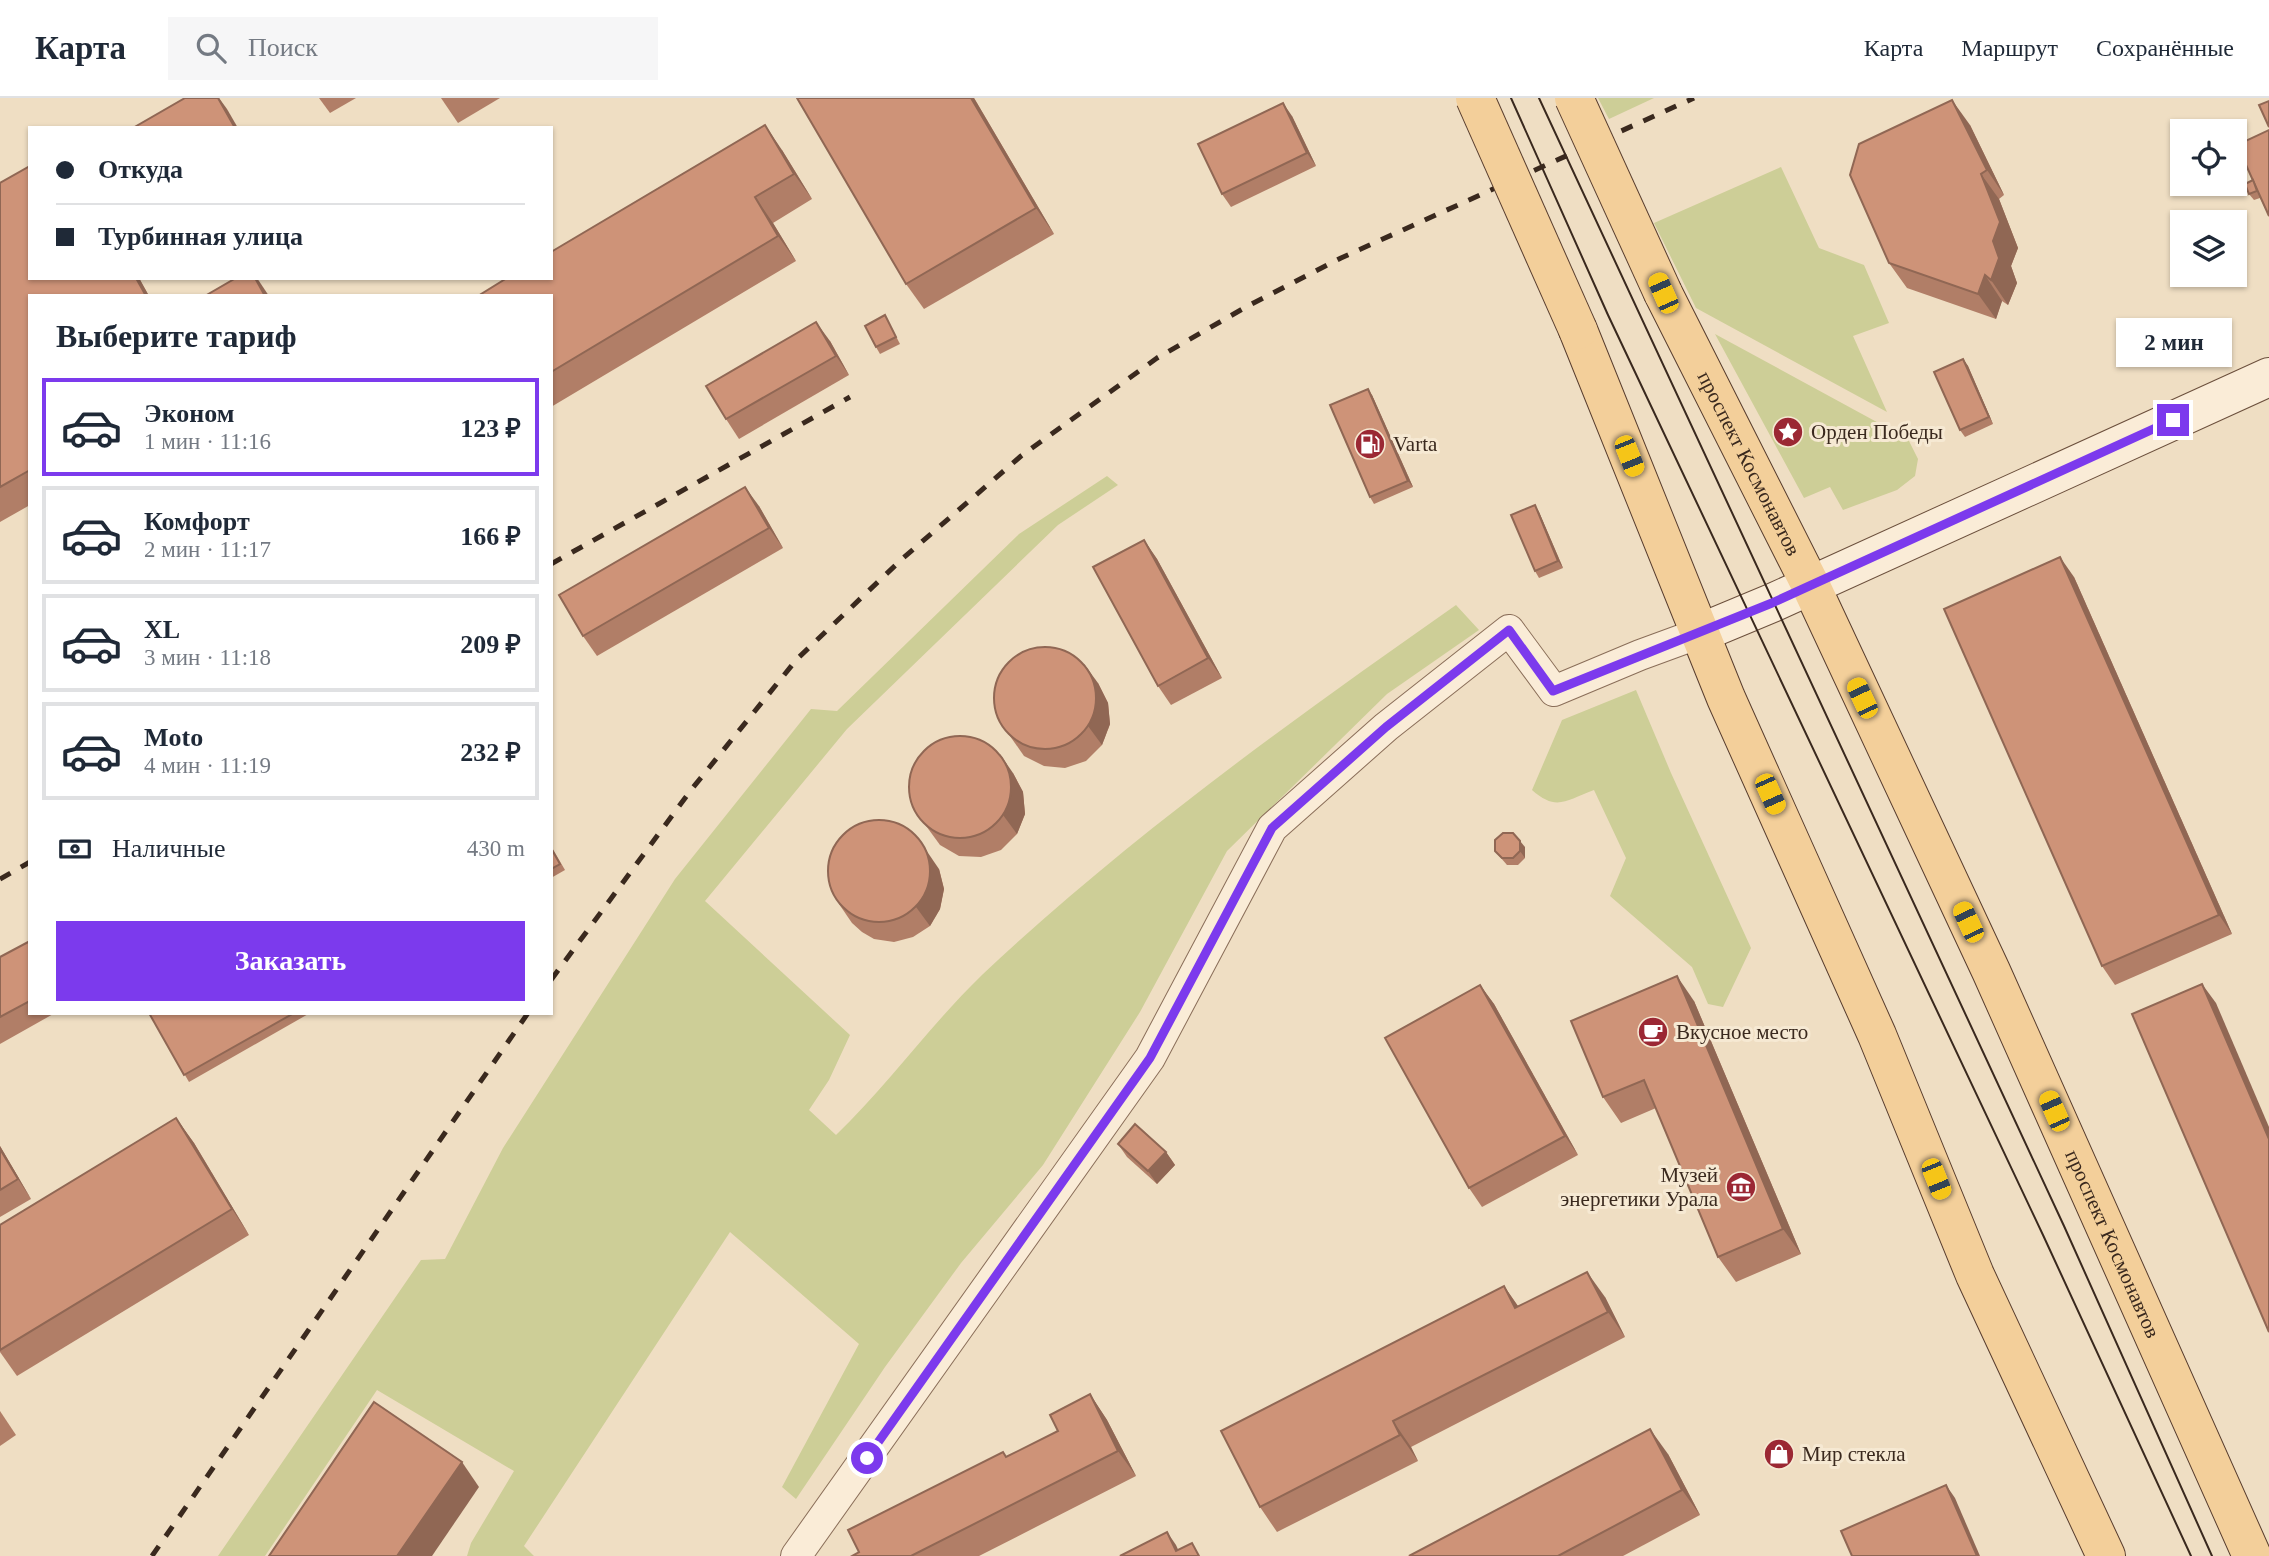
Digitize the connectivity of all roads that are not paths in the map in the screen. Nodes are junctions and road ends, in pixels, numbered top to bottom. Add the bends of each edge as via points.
1 (1475, 98) edge
2 (1574, 98) edge
3 (2269, 377) edge
4 (1810, 584) junction
5 (1700, 633) junction
6 (796, 1556) edge
7 (2106, 1556) edge
8 (2252, 1556) edge

1 - 5 main road, bridge via 1578,330
2 - 4 main road, проспект Космонавтов, bridge via 1663,293
3 - 4 main road
4 - 5 main road
4 - 8 main road, проспект Космонавтов via 1995,981
5 - 6 street via 1553,691 1509,630 1386,727 1272,828 1150,1058
5 - 7 main road via 1877,1035 1975,1275

